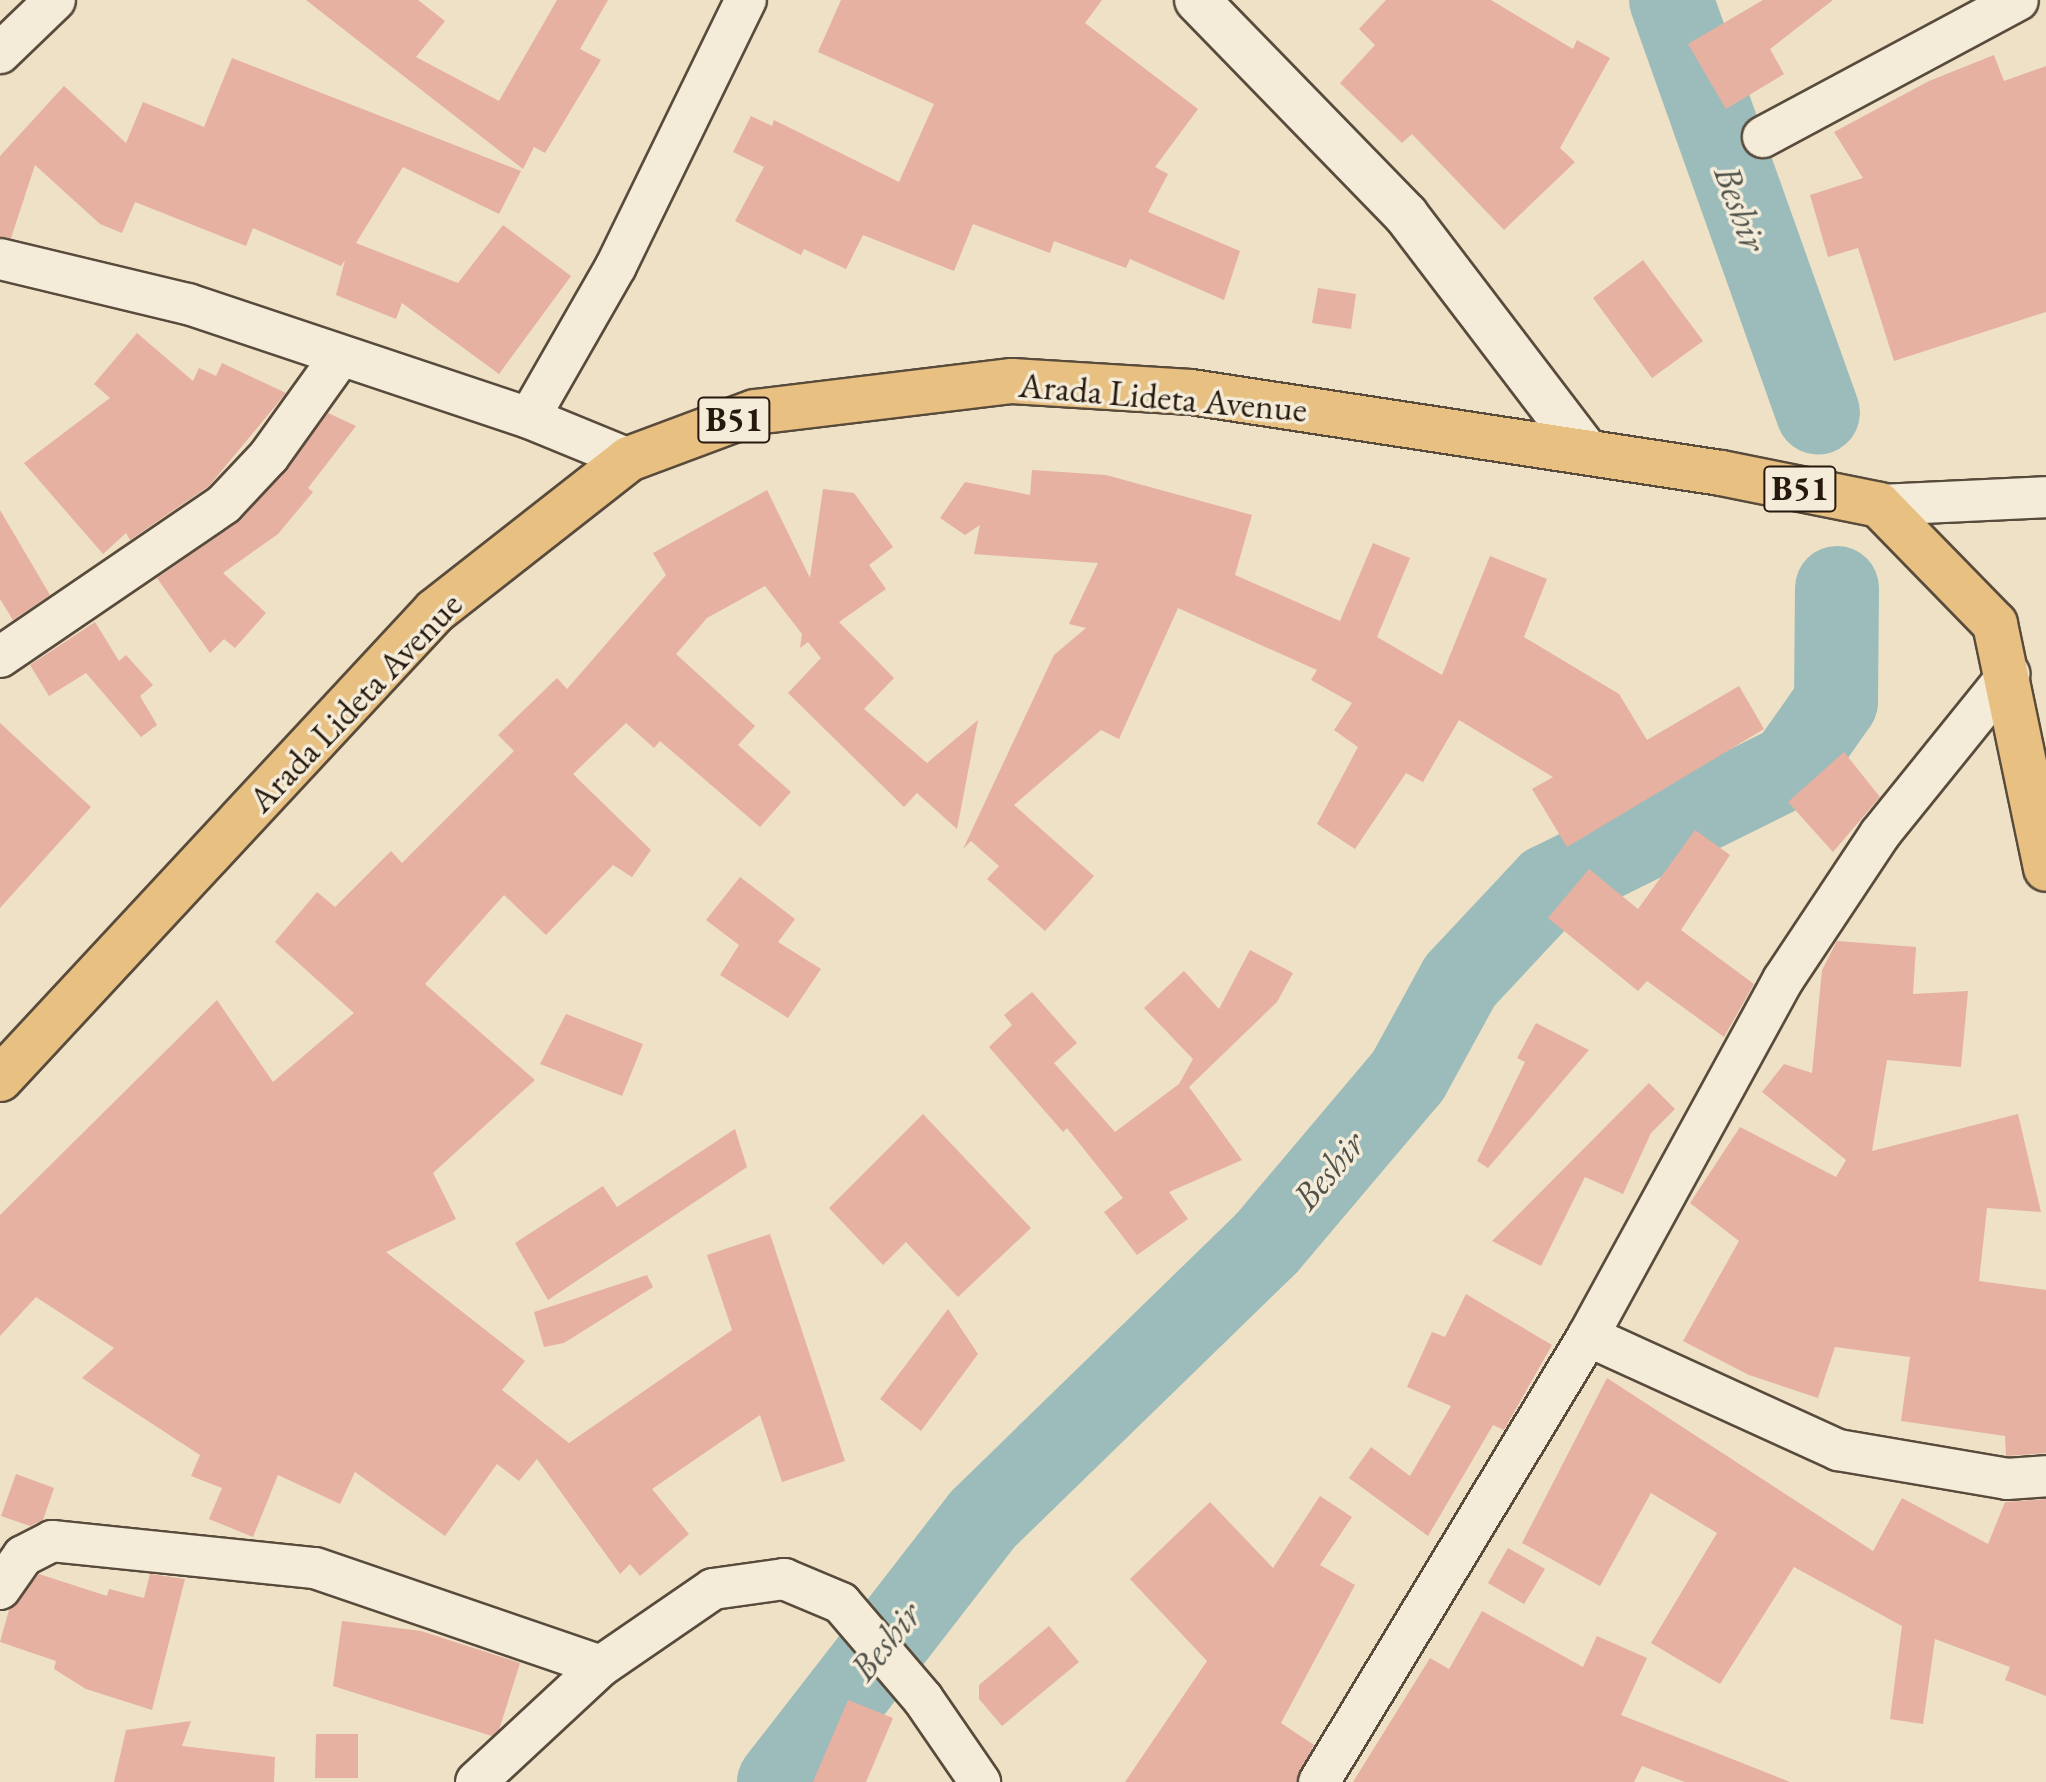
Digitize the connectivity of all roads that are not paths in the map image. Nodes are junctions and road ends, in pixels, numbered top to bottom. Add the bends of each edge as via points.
1 (55, 0) edge
2 (746, 0) edge
3 (1197, 0) edge
4 (2018, 0) edge
5 (0, 53) edge
6 (1763, 137) dead end
7 (0, 259) edge
8 (340, 357) junction
9 (529, 418) junction
10 (1586, 451) junction
11 (629, 459) junction
12 (2046, 497) edge
13 (1879, 505) junction
14 (0, 657) edge
15 (2009, 674) junction
16 (2046, 869) edge
17 (0, 1079) edge
18 (1588, 1336) junction
19 (2046, 1476) edge
20 (0, 1589) edge
21 (601, 1666) junction
22 (476, 1782) edge
23 (980, 1782) edge
24 (1319, 1782) edge

1 - 5 street
2 - 9 street via 616,266
3 - 10 main road via 1406,215
4 - 6 street
7 - 8 street via 188,304
8 - 9 street
8 - 14 street via 269,456 224,504
9 - 11 street
10 - 11 highway, Arada Lideta Avenue / B51 via 1191,392 1012,381 755,412
10 - 13 highway, Arada Lideta Avenue / B51
11 - 17 highway, Arada Lideta Avenue / B51 via 435,611
12 - 13 street
13 - 15 highway, B51 via 1995,624
15 - 16 highway, B51
15 - 18 street via 1880,834 1783,980
18 - 19 street via 1838,1450 2007,1479
18 - 24 street
20 - 21 street via 23,1556 52,1541 315,1568
21 - 22 street
21 - 23 street via 713,1589 743,1580 784,1579 841,1603 923,1699

